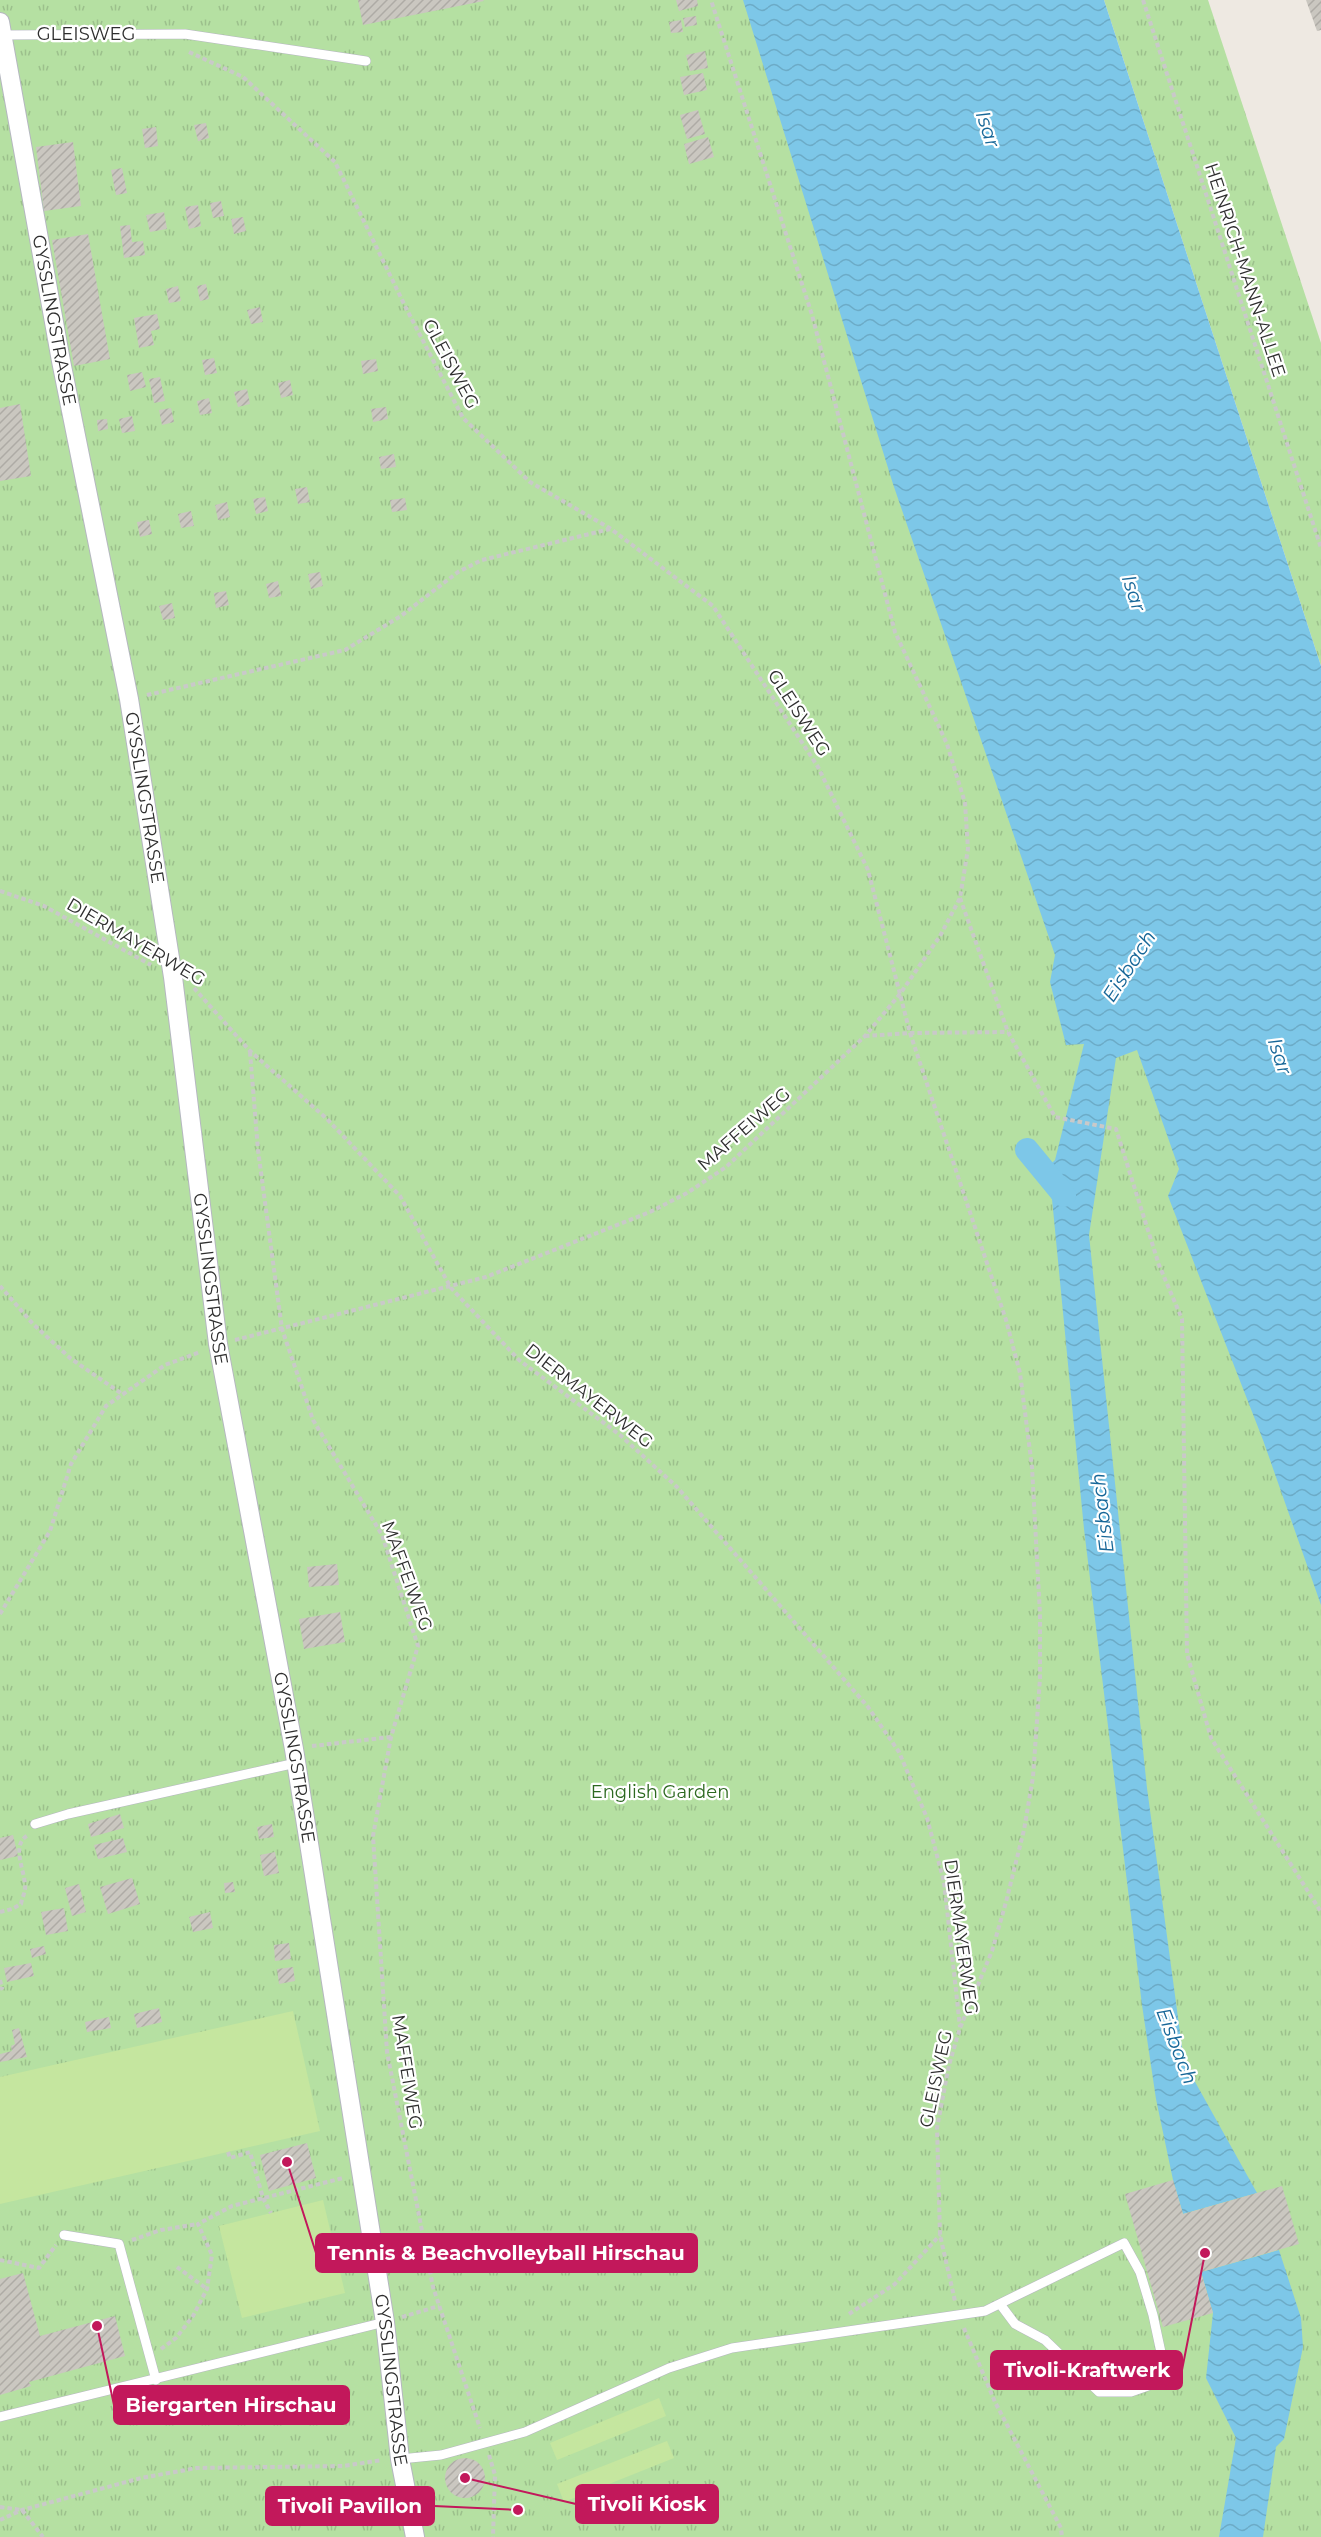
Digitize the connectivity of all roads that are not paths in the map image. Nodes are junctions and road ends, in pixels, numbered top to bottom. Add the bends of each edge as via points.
1 (2, 29) edge
2 (366, 62) dead end
3 (295, 1756) junction
4 (35, 1824) road end
5 (63, 2235) road end
6 (1000, 2304) junction
7 (385, 2322) junction
8 (156, 2380) junction
9 (0, 2417) edge
10 (400, 2459) junction
11 (415, 2537) edge

1 - 2 lane via 185,34
1 - 3 street, GYSSLINGSTRASSE via 61,361 129,699 173,977 218,1344
3 - 4 lane
3 - 7 street, GYSSLINGSTRASSE
5 - 8 lane via 119,2244
6 - 6 lane via 1016,2324 1045,2340 1099,2392 1131,2392 1148,2386 1162,2357 1140,2272 1124,2243
6 - 10 lane via 958,2316 732,2348 669,2368 525,2432 441,2455
7 - 8 lane
7 - 10 street, GYSSLINGSTRASSE
8 - 9 lane
10 - 11 street, GYSSLINGSTRASSE

